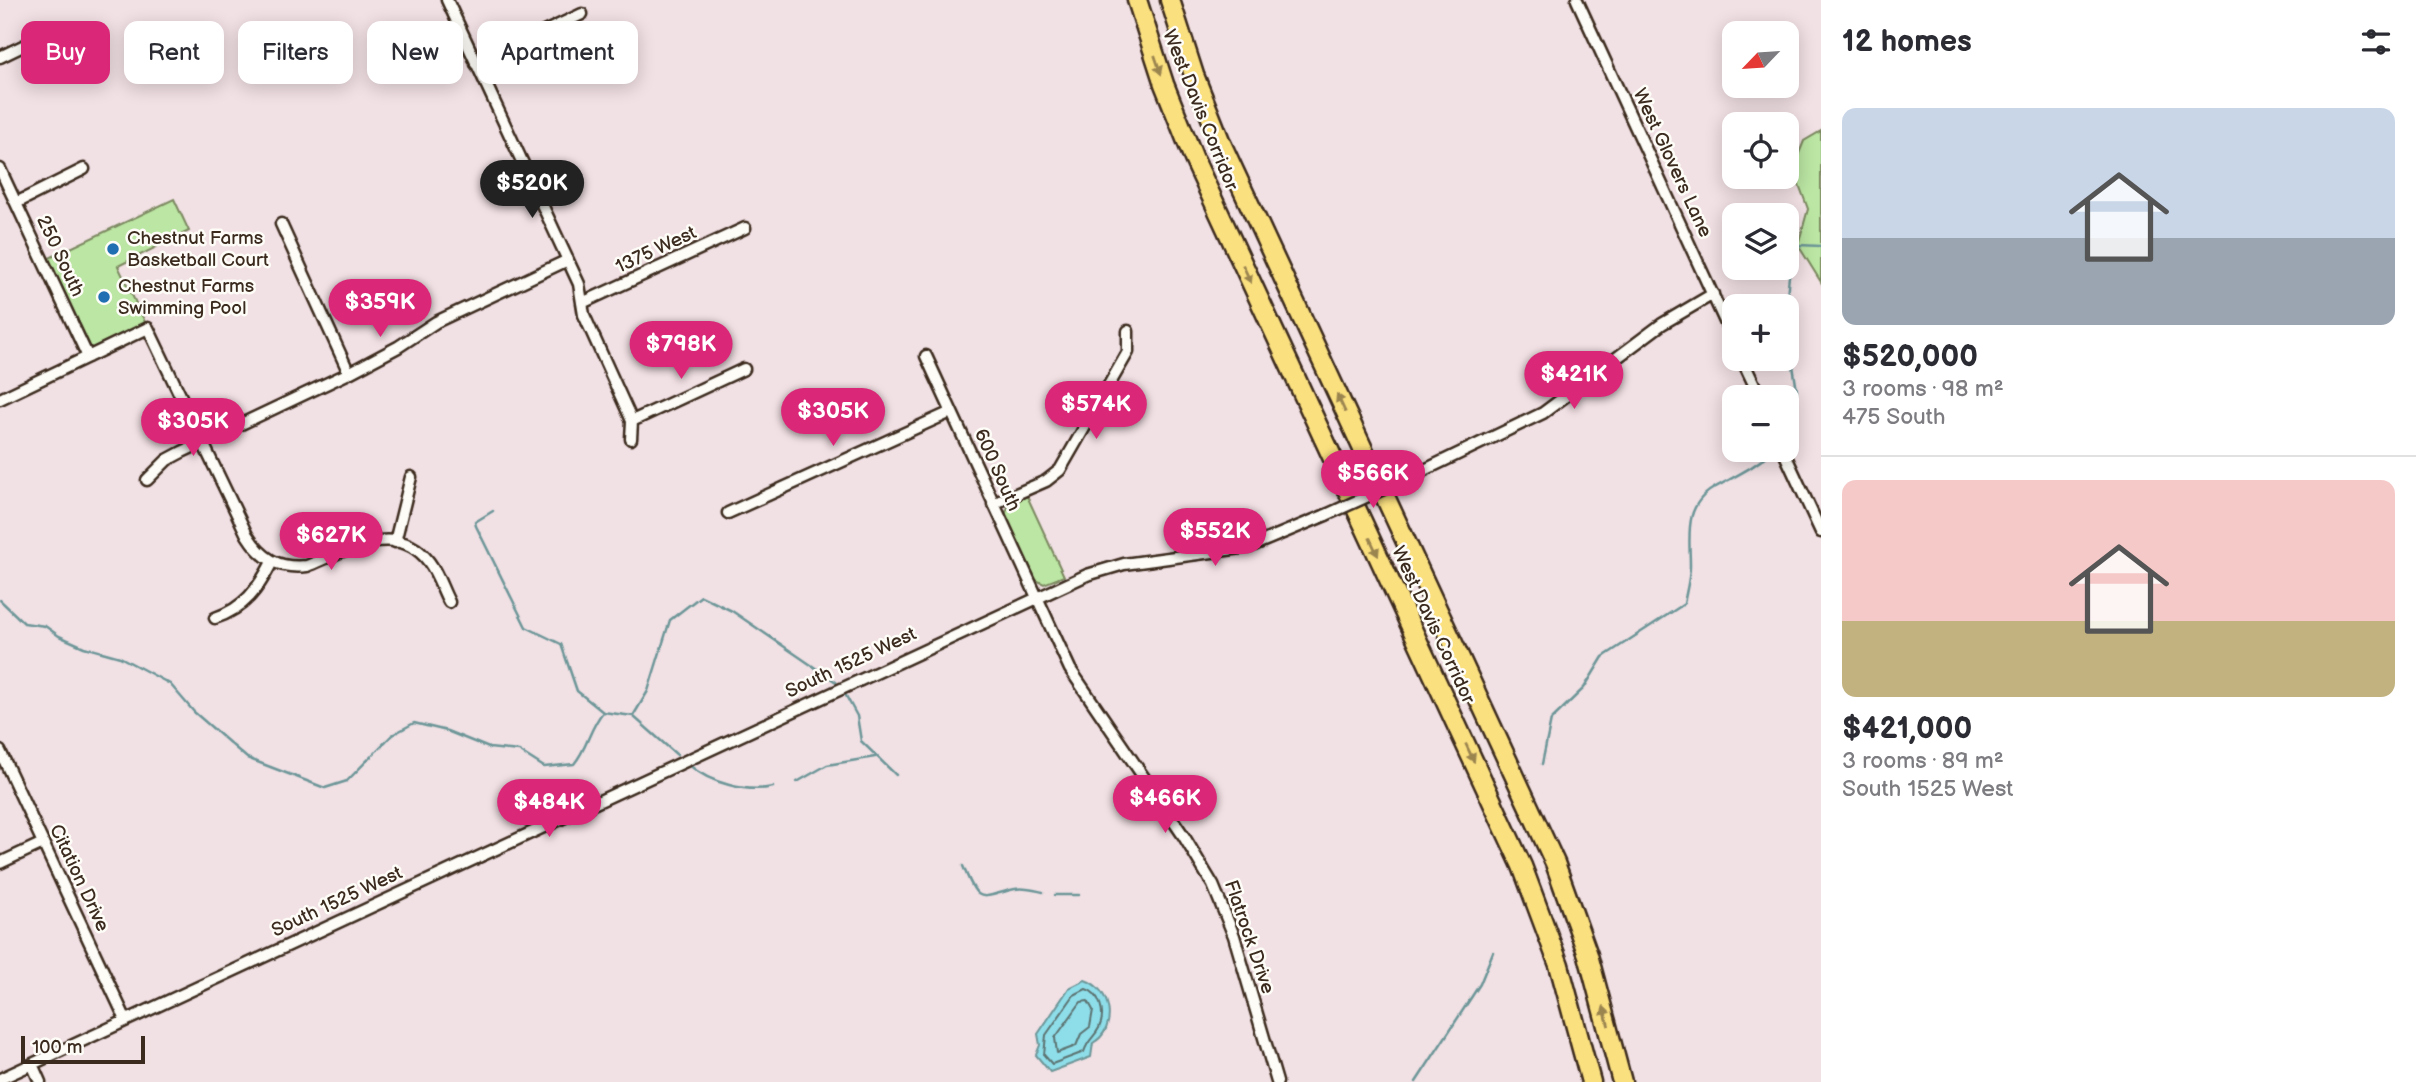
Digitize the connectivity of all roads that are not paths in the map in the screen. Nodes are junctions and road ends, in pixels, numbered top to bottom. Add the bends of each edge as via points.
1 (447, 0) edge
2 (1137, 0) edge
3 (1170, 0) edge
4 (1577, 0) edge
5 (582, 14) dead end
6 (21, 46) edge
7 (0, 57) edge
8 (476, 64) junction
9 (0, 169) edge
10 (84, 169) dead end
11 (16, 203) junction
12 (281, 225) dead end
13 (745, 228) dead end
14 (568, 260) junction
15 (1713, 294) junction
16 (582, 303) junction
17 (1722, 314) edge
18 (1128, 331) dead end
19 (926, 356) dead end
20 (88, 357) junction
21 (744, 369) dead end
22 (349, 373) junction
23 (0, 398) edge
24 (951, 412) junction
25 (632, 421) junction
26 (631, 439) dead end
27 (202, 442) junction
28 (1789, 462) edge
29 (411, 477) dead end
30 (147, 480) dead end
31 (993, 504) junction
32 (728, 513) dead end
33 (1821, 532) edge
34 (395, 542) junction
35 (272, 562) junction
36 (1036, 598) junction
37 (449, 602) dead end
38 (215, 618) dead end
39 (0, 751) edge
40 (43, 843) junction
41 (0, 863) edge
42 (126, 1020) junction
43 (32, 1064) junction
44 (0, 1079) edge
45 (40, 1082) edge
46 (1277, 1082) edge
47 (1591, 1082) edge
48 (1622, 1082) edge

1 - 8 street
2 -> 47 highway, West Davis Corridor via 1194,159 1522,866 1559,965
48 -> 3 highway, West Davis Corridor via 1588,955 1555,863 1221,143
4 - 15 street, West Glovers Lane
5 - 8 street
6 - 7 street
8 - 14 street
9 - 11 street, 250 South
10 - 11 street
11 - 20 street, 250 South
12 - 22 street
13 - 16 street, 1375 West
14 - 16 street
14 - 22 street via 436,322
15 - 17 street, West Glovers Lane
15 - 36 street, South 1525 West, bridge via 1662,324 1543,413 1326,515 1249,547 1113,566
16 - 25 street via 588,327
18 - 31 street via 1128,352 1065,465 1051,478
19 - 24 street, 600 South
20 - 23 street
20 - 27 street via 148,328
21 - 25 street
22 - 27 street
24 - 31 street, 600 South
24 - 32 street
25 - 26 street
27 - 30 street via 167,460
27 - 35 street via 247,535
28 - 33 street
29 - 34 street
31 - 36 street, 600 South
34 - 35 street via 358,543 307,566
34 - 37 street via 428,560
35 - 38 street via 243,604
36 - 42 street, South 1525 West
36 - 46 street, Flatrock Drive via 1077,682 1184,835 1213,885 1234,936
39 - 40 street, Citation Drive
40 - 41 street
40 - 42 street, Citation Drive
42 - 43 street, South 1525 West
43 - 44 street, South 1525 West
43 - 45 street

